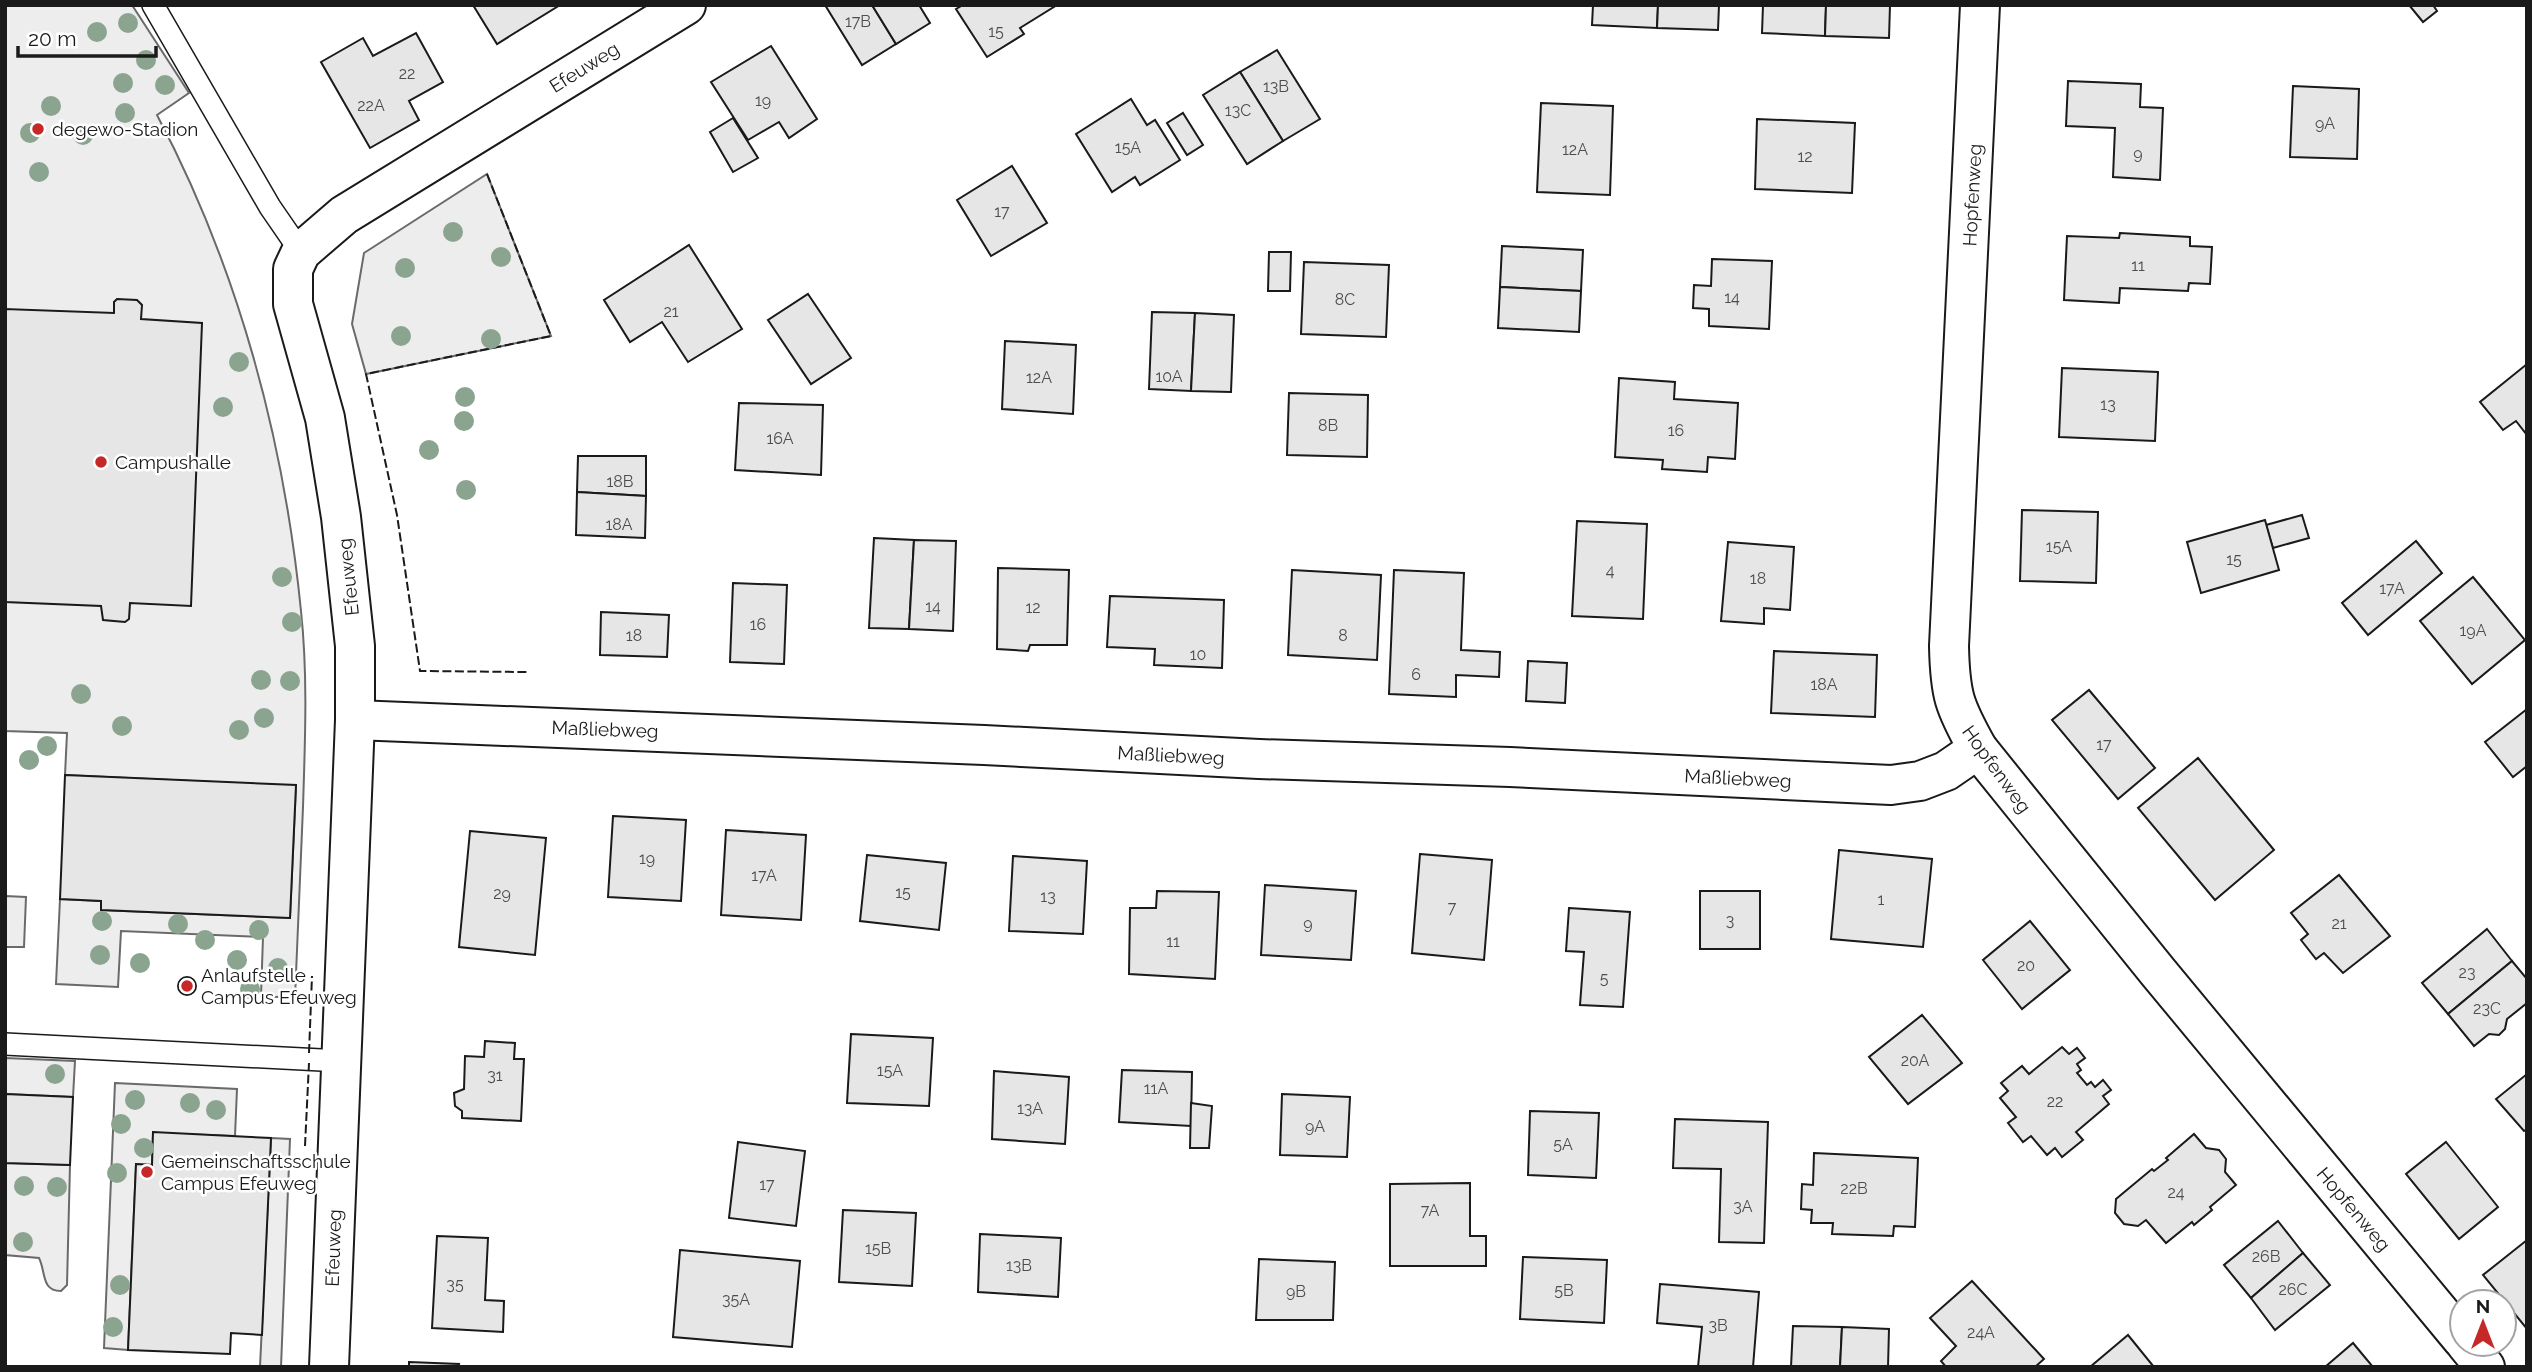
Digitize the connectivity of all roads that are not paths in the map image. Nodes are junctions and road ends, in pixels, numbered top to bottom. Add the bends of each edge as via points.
1 (153, 5) edge
2 (686, 5) edge
3 (1980, 5) edge
4 (301, 251) junction
5 (355, 719) junction
6 (1978, 748) junction
7 (5, 1044) edge
8 (341, 1060) junction
9 (2448, 1322) edge
10 (329, 1367) edge

1 - 4 lane via 270,207
2 - 4 street, Efeuweg via 344,215
3 - 6 street, Hopfenweg via 1949,646 1956,711
4 - 5 street, Efeuweg via 293,269 293,304 325,418 341,517 355,646
5 - 6 street, Maßliebweg via 1891,785 1946,772
5 - 8 street, Efeuweg
6 - 9 street, Hopfenweg
7 - 8 lane
8 - 10 street, Efeuweg

